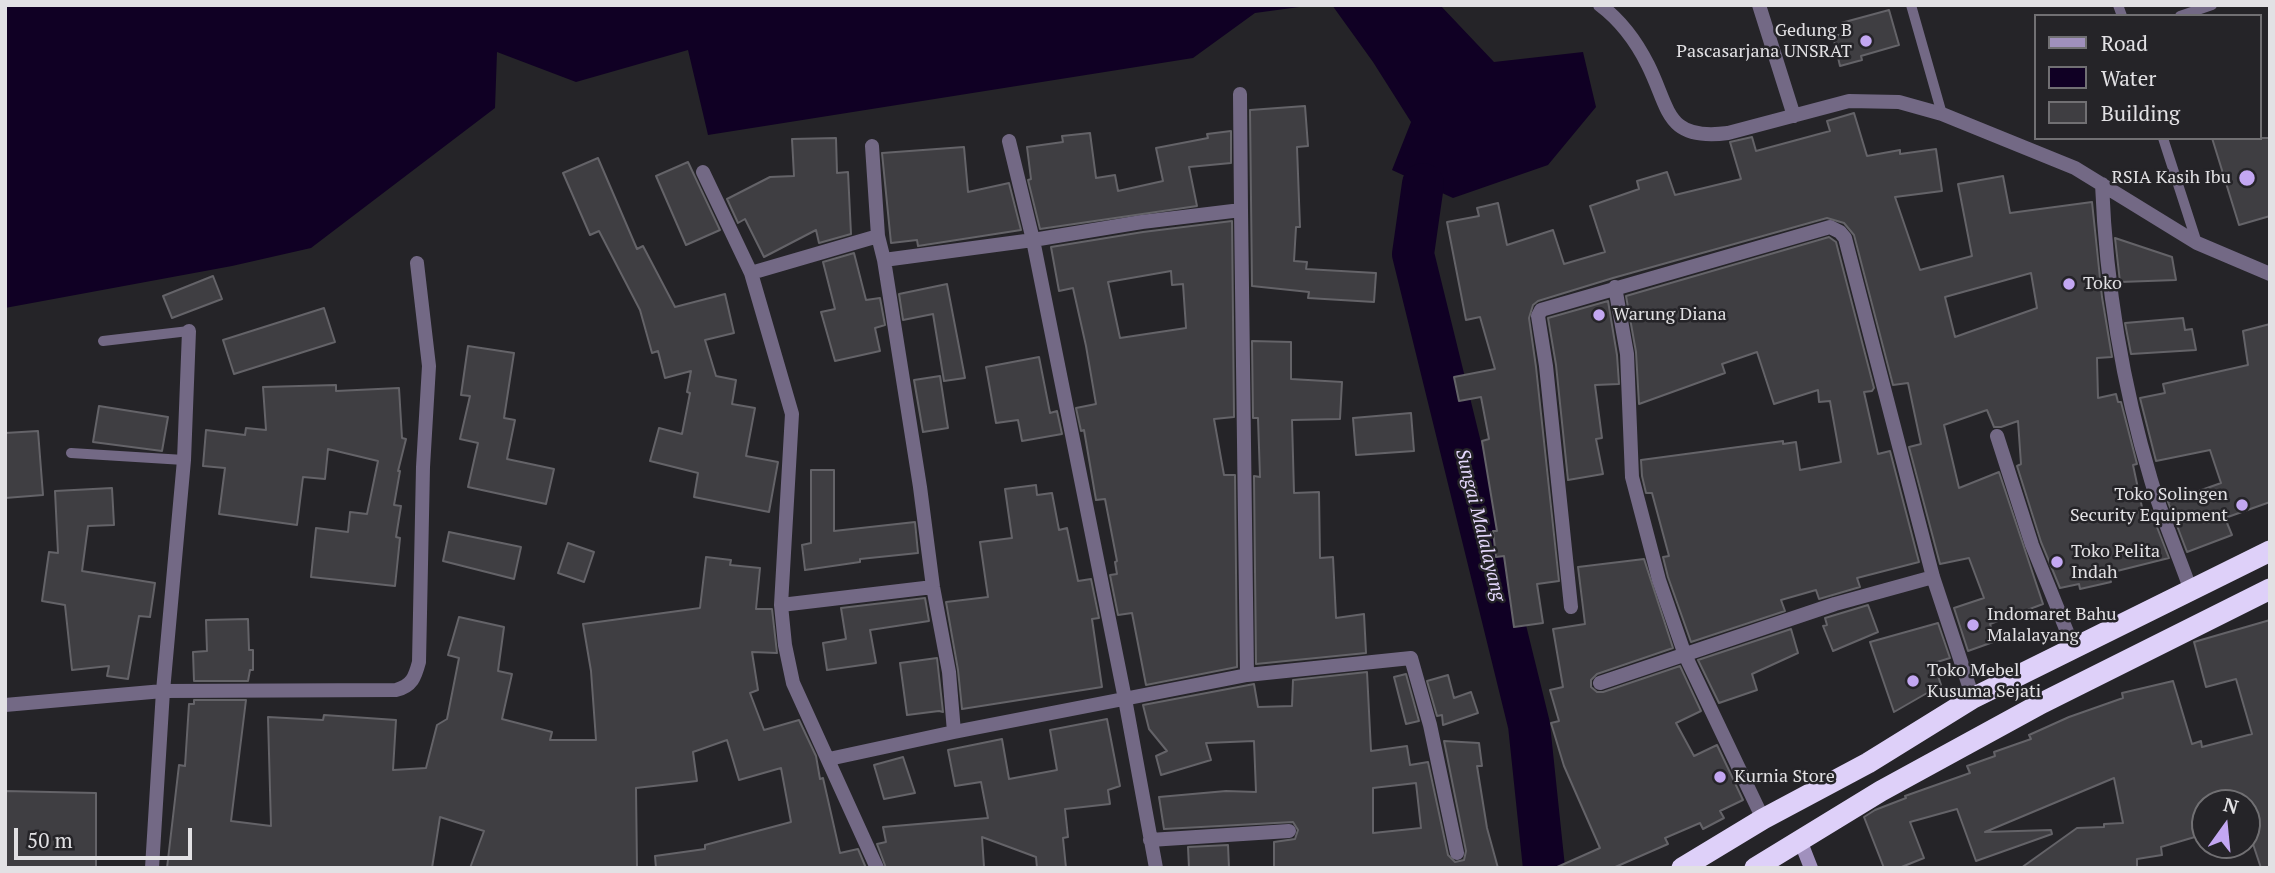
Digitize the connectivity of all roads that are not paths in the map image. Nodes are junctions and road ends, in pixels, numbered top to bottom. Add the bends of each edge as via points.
1 (1600, 5) edge
2 (1759, 5) edge
3 (1911, 5) edge
4 (2213, 5) edge
5 (2186, 14) edge
6 (1240, 94) dead end
7 (1942, 114) junction
8 (1794, 116) junction
9 (2164, 140) edge
10 (1009, 141) dead end
11 (872, 146) dead end
12 (703, 172) dead end
13 (2102, 184) junction
14 (1241, 210) junction
15 (878, 236) junction
16 (1032, 240) junction
17 (2197, 243) junction
18 (884, 260) junction
19 (417, 263) dead end
20 (751, 273) junction
21 (2270, 274) edge
22 (1615, 288) junction
23 (190, 331) joint
24 (103, 341) dead end
25 (1997, 436) dead end
26 (71, 453) dead end
27 (184, 460) junction
28 (2270, 551) edge
29 (1934, 577) junction
30 (933, 587) junction
31 (2270, 589) edge
32 (2191, 591) junction
33 (781, 605) junction
34 (1571, 607) dead end
35 (2074, 649) junction
36 (1685, 655) junction
37 (2024, 673) junction
38 (1247, 675) junction
39 (1600, 683) dead end
40 (163, 691) junction
41 (1973, 698) junction
42 (1125, 699) junction
43 (2042, 703) junction
44 (5, 705) edge
45 (954, 732) junction
46 (829, 759) junction
47 (1763, 819) junction
48 (1289, 831) dead end
49 (1150, 840) junction
50 (1800, 840) junction
51 (1457, 853) dead end
52 (152, 868) edge
53 (877, 868) edge
54 (1156, 868) edge
55 (1682, 868) edge
56 (1755, 868) edge
57 (1811, 868) edge

1 - 8 street via 1630,37 1648,65 1666,110 1687,131 1728,133
2 - 8 street
3 - 7 lane
4 - 5 lane
6 - 14 street
7 - 8 street via 1899,102 1849,101
7 - 13 street
9 - 17 lane
10 - 16 street
11 - 15 street
12 - 20 street
13 - 17 street
13 - 32 street via 2120,359 2151,481
14 - 16 street
14 - 38 street
15 - 18 street
15 - 20 street
16 - 18 street
16 - 42 street
17 - 21 street
18 - 30 street
19 - 40 street via 429,366 419,662 412,681 396,690
20 - 33 street via 792,414
22 - 29 street via 1824,228 1840,232
22 - 34 street via 1541,310 1538,316
22 - 36 street via 1626,354 1632,477 1659,580
23 - 24 lane
23 - 27 street
25 - 35 street via 2032,545
26 - 27 lane
27 - 40 street
28 - 32 highway
29 - 36 street via 1835,604
29 - 41 street
30 - 33 street
30 - 45 street via 949,672
31 - 43 highway
32 - 35 highway
33 - 46 street via 793,683
35 - 37 highway
36 - 39 street
36 - 47 street
37 - 41 highway
37 - 43 highway
38 - 42 street
38 - 51 street via 1411,658
40 - 44 street
40 - 52 street
41 - 47 highway via 1868,763
42 - 45 street
42 - 49 street
43 - 50 highway
45 - 46 street
46 - 53 street
47 - 55 highway
48 - 49 street
49 - 54 street
50 - 56 highway
50 - 57 street

